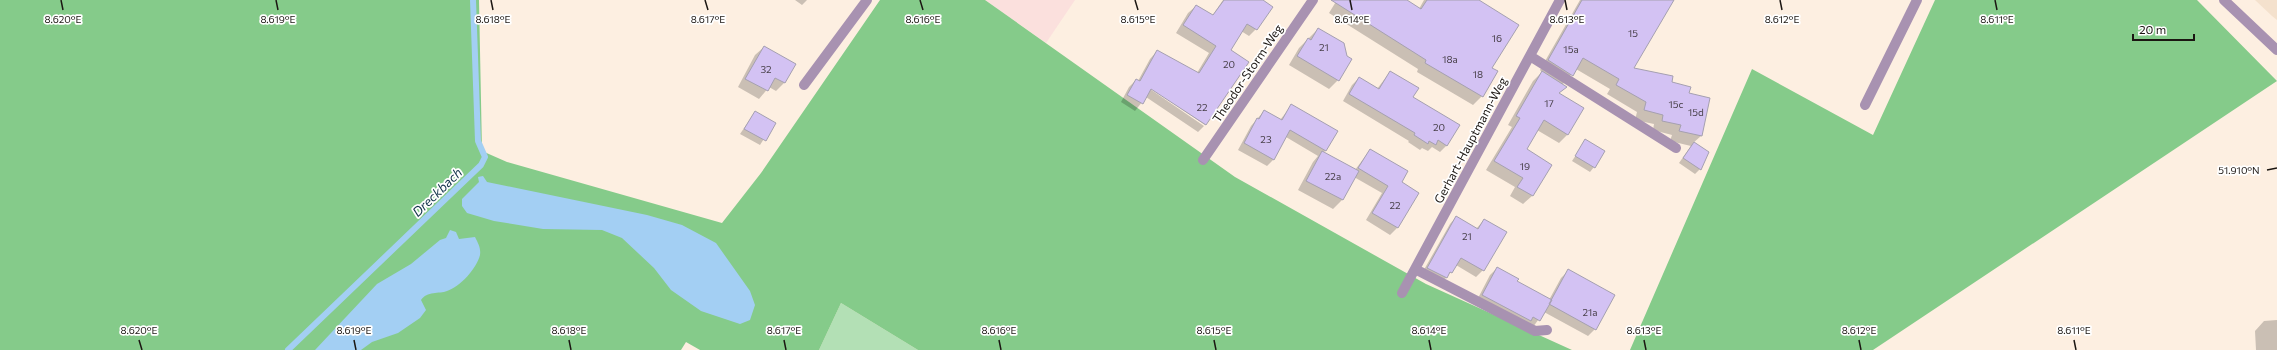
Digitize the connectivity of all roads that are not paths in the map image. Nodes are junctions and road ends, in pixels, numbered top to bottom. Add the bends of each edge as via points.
1 (867, 0) edge
2 (1312, 0) edge
3 (1560, 0) edge
4 (1916, 0) edge
5 (2224, 0) edge
6 (2277, 50) edge
7 (1530, 56) junction
8 (804, 85) dead end
9 (1865, 104) dead end
10 (1676, 148) dead end
11 (1203, 160) dead end
12 (1415, 269) junction
13 (1402, 293) dead end
14 (1547, 330) dead end

1 - 8 street
2 - 11 street, Theodor-Storm-Weg
3 - 7 street, Gerhart-Hauptmann-Weg
4 - 9 street
5 - 6 street
7 - 10 street
7 - 12 street, Gerhart-Hauptmann-Weg
12 - 13 street, Gerhart-Hauptmann-Weg
12 - 14 street via 1535,330

